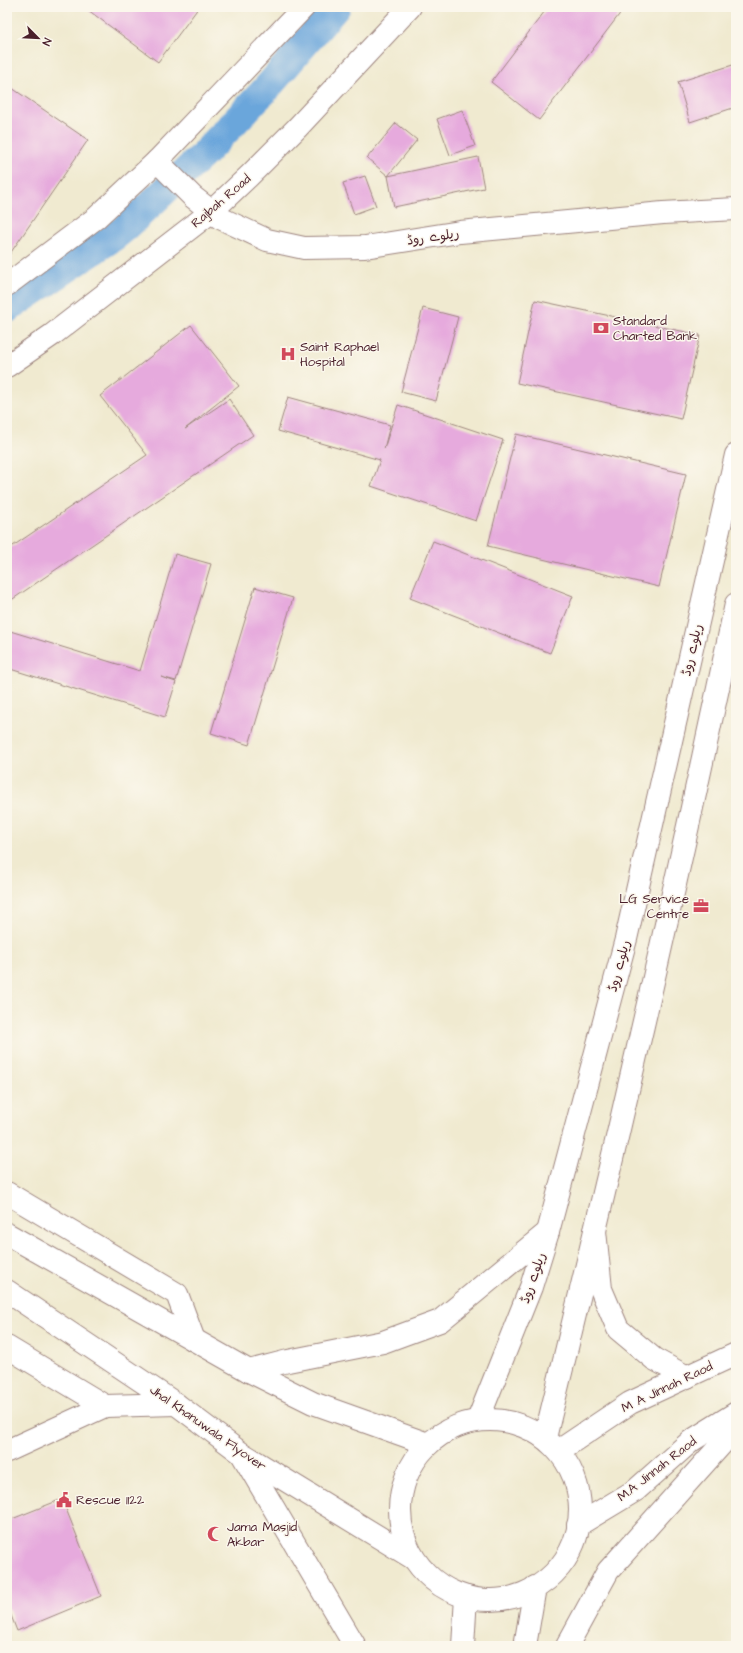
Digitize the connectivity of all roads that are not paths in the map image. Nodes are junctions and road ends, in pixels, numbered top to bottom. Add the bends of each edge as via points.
1 (304, 7) edge
2 (410, 7) edge
3 (163, 167) junction
4 (736, 209) edge
5 (211, 212) junction
6 (7, 285) edge
7 (7, 366) edge
8 (736, 454) edge
9 (736, 604) edge
10 (7, 1193) edge
11 (595, 1231) junction
12 (548, 1232) junction
13 (11, 1237) edge
14 (7, 1292) edge
15 (194, 1340) junction
16 (7, 1347) edge
17 (736, 1354) edge
18 (249, 1371) junction
19 (687, 1377) junction
20 (176, 1404) junction
21 (105, 1406) junction
22 (736, 1413) edge
23 (478, 1420) junction
24 (736, 1428) edge
25 (428, 1444) junction
26 (552, 1444) junction
27 (7, 1451) edge
28 (241, 1453) junction
29 (578, 1525) junction
30 (413, 1558) junction
31 (535, 1587) junction
32 (466, 1597) junction
33 (355, 1646) edge
34 (463, 1646) edge
35 (525, 1646) edge
36 (567, 1646) edge

1 - 3 main road
2 - 5 main road, Rajbah Road via 292,133
3 - 5 main road, ریلوے روڈ
3 - 6 main road
4 - 5 main road, ریلوے روڈ via 663,213 460,232 365,247 330,249 304,248 266,240 234,226
5 - 7 main road, Rajbah Road via 52,335
8 - 12 main road, ریلوے روڈ via 626,939
9 - 11 main road via 700,774
10 - 15 main road via 177,1294
11 - 19 main road via 601,1289 618,1329 654,1359
11 - 26 main road
12 - 18 main road via 440,1321 383,1342
12 - 23 main road, ریلوے روڈ via 531,1287
13 - 15 main road
14 - 20 main road, Jhal Khanuwala Flyover
15 - 18 main road
16 - 21 main road
17 - 19 main road, M A Jinnah Raod
18 - 25 main road via 313,1403
19 - 26 main road, M A Jinnah Raod via 630,1403
20 - 21 main road
20 - 28 main road, Jhal Khanuwala Flyover
21 - 27 main road
22 - 29 main road, M.A Jinnah Raod via 691,1441 636,1490
23 - 25 main road via 451,1428
23 - 26 main road via 503,1420
24 - 36 main road via 608,1571
25 - 30 main road via 409,1468 400,1498 402,1529
26 - 29 main road via 575,1480 579,1502
28 - 30 main road, Jhal Khanuwala Flyover
28 - 33 main road
29 - 31 main road via 570,1550 555,1571
30 - 32 main road via 427,1576 446,1589
31 - 32 main road via 508,1598 490,1600
31 - 35 main road
32 - 34 main road

